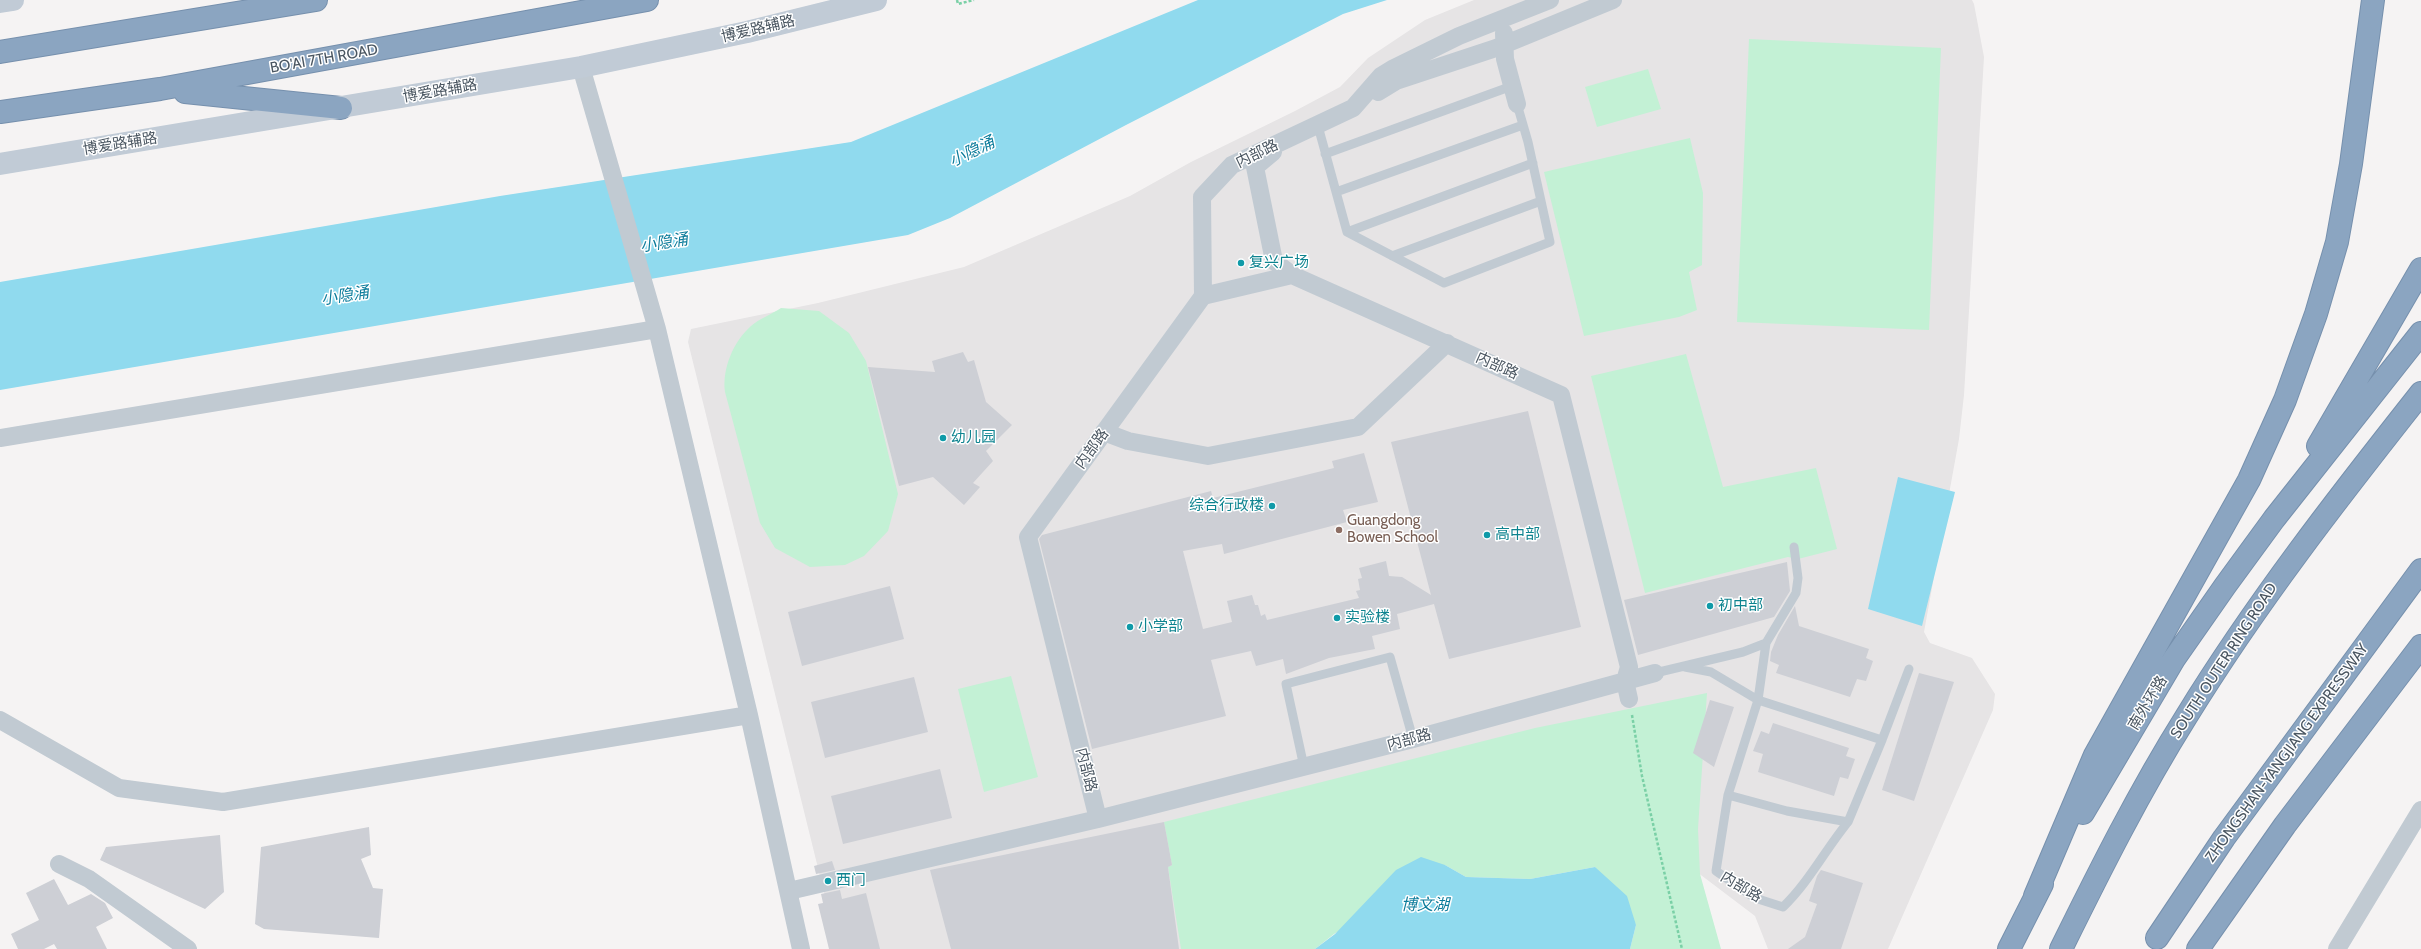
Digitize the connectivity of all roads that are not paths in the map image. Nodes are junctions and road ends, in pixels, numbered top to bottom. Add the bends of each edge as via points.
1 (13, 0) edge
2 (316, 0) edge
3 (647, 0) edge
4 (876, 0) edge
5 (1550, 0) edge
6 (1613, 0) edge
7 (2373, 0) edge
8 (0, 2) edge
9 (1504, 18) junction
10 (1504, 44) junction
11 (0, 52) edge
12 (581, 67) junction
13 (1512, 86) junction
14 (160, 89) junction
15 (1517, 104) joint
16 (341, 108) junction
17 (1353, 108) junction
18 (0, 112) edge
19 (1524, 125) junction
20 (1318, 126) junction
21 (1292, 137) junction
22 (1325, 154) junction
23 (1533, 163) junction
24 (0, 164) edge
25 (1336, 192) junction
26 (1541, 200) junction
27 (1347, 232) junction
28 (1392, 256) junction
29 (2421, 269) edge
30 (1292, 275) junction
31 (1203, 296) junction
32 (655, 321) junction
33 (2421, 333) edge
34 (1447, 343) junction
35 (2421, 393) edge
36 (1104, 432) junction
37 (0, 438) edge
38 (2274, 519) junction
39 (1794, 547) dead end
40 (2421, 570) edge
41 (1766, 643) junction
42 (2421, 646) edge
43 (1682, 666) junction
44 (1909, 669) dead end
45 (1655, 673) joint
46 (1626, 681) junction
47 (1629, 699) road end
48 (1758, 700) junction
49 (748, 715) junction
50 (0, 720) edge
51 (1413, 739) junction
52 (1882, 740) junction
53 (1304, 767) junction
54 (1728, 795) junction
55 (2421, 810) edge
56 (1098, 819) junction
57 (1848, 822) junction
58 (59, 864) dead end
59 (789, 890) junction
60 (2035, 896) junction
61 (2157, 938) dead end
62 (188, 949) edge
63 (801, 949) edge
64 (2008, 949) edge
65 (2061, 949) edge
66 (2198, 949) edge
67 (2337, 949) edge

1 - 8 street
2 - 11 highway
3 - 14 highway, BO'AI 7TH ROAD
4 - 12 street, 博爱路辅路 via 747,32
5 - 9 street, 内部路
6 - 10 street, 内部路
7 - 60 highway via 2351,164 2337,242 2316,314 2285,400 2249,480 2095,755
9 - 10 street
9 - 17 street, 内部路 via 1458,36 1394,68 1381,76
10 - 13 street
10 - 17 street, 内部路 via 1396,81
12 - 16 street, 博爱路辅路
12 - 32 street
13 - 15 street
13 - 22 lane
14 - 16 highway
14 - 18 highway, BO'AI 7TH ROAD
15 - 19 lane
16 - 24 street, 博爱路辅路
17 - 20 street, 内部路
19 - 23 lane
19 - 25 lane
20 - 21 street, 内部路
20 - 22 lane
21 - 30 street, 内部路 via 1255,167 1274,261
21 - 31 street, 内部路 via 1232,165 1202,197
22 - 25 lane
23 - 26 lane
23 - 27 lane
25 - 27 lane
26 - 28 lane
26 - 28 lane via 1550,242 1444,283
27 - 28 lane
29 - 38 highway
30 - 31 street
30 - 34 street, 内部路
31 - 36 street, 内部路
32 - 37 street
32 - 49 street
33 - 38 highway
34 - 36 street via 1358,427 1208,456 1128,441
34 - 46 street, 内部路 via 1561,395 1629,667
35 - 65 highway, SOUTH OUTER RING ROAD via 2295,554 2190,711 2134,805
36 - 56 street, 内部路 via 1028,537
38 - 60 highway, 南外环路 via 2174,659
39 - 41 lane via 1798,578 1796,593
40 - 61 highway, ZHONGSHAN-YANGJIANG EXPRESSWAY via 2224,838
41 - 43 lane via 1743,652
41 - 48 lane, 内部路
42 - 66 highway via 2285,825
43 - 45 lane
43 - 48 lane via 1711,672
44 - 52 lane, 内部路
45 - 46 street
46 - 47 street, 内部路
46 - 51 street, 内部路
48 - 52 lane
48 - 54 lane, 内部路
49 - 50 street via 223,802 118,788
49 - 59 street
51 - 53 street, 内部路
51 - 53 lane via 1390,657 1286,684
52 - 57 lane, 内部路
53 - 56 street, 内部路
54 - 57 lane via 1787,812
54 - 57 lane, 内部路 via 1716,871 1755,898 1783,907 1798,893
55 - 67 street
56 - 59 street, 内部路
58 - 62 street via 89,879
59 - 63 street
60 - 64 highway

